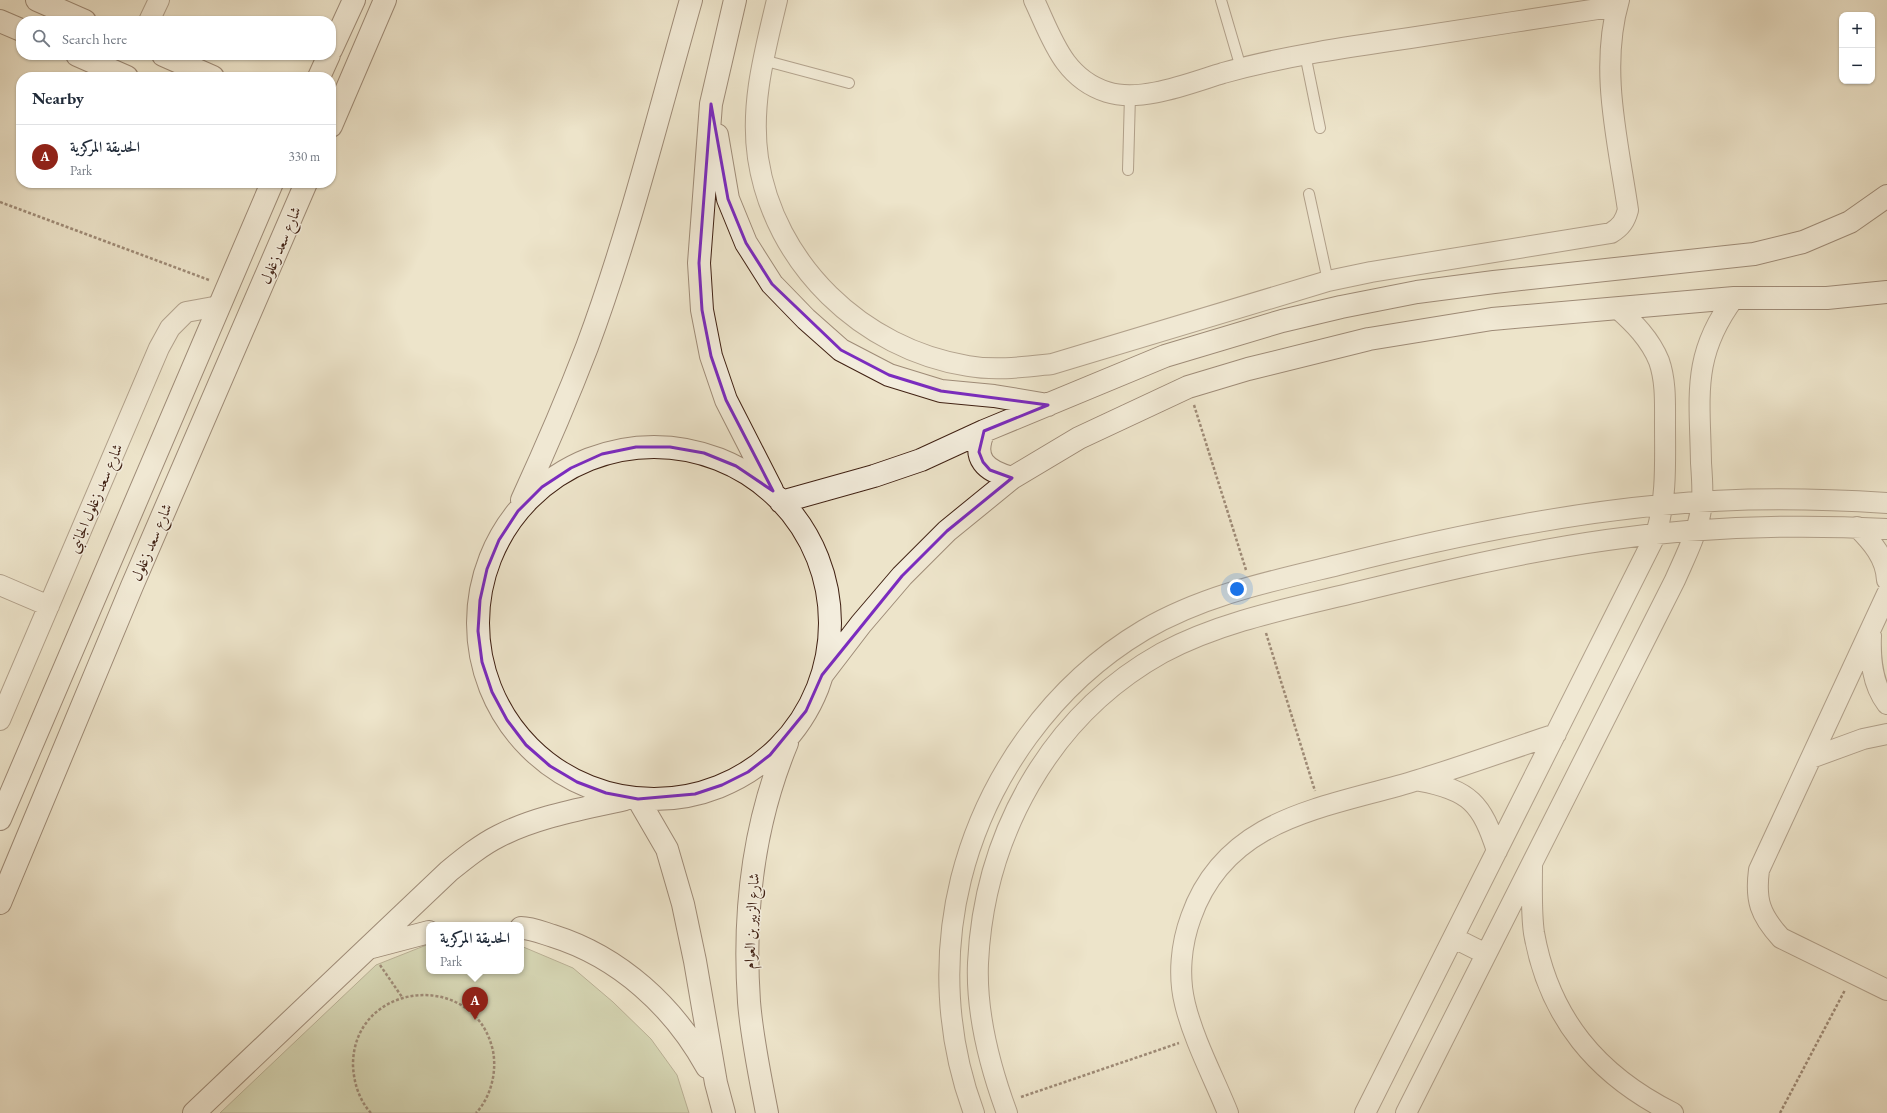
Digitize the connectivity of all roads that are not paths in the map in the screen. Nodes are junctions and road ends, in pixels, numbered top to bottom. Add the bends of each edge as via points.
1 (37, 0) edge
2 (159, 0) edge
3 (354, 0) edge
4 (385, 0) edge
5 (691, 0) edge
6 (735, 0) edge
7 (777, 0) edge
8 (1034, 0) edge
9 (1221, 0) edge
10 (1618, 3) edge
11 (74, 16) edge
12 (151, 16) edge
13 (0, 21) edge
14 (16, 28) edge
15 (336, 39) edge
16 (1305, 54) junction
17 (88, 60) edge
18 (174, 60) edge
19 (327, 60) edge
20 (763, 60) junction
21 (1241, 68) junction
22 (116, 72) edge
23 (202, 72) edge
24 (321, 72) edge
25 (849, 83) dead end
26 (1130, 95) junction
27 (711, 104) junction
28 (336, 114) edge
29 (1320, 128) dead end
30 (1128, 170) dead end
31 (270, 188) edge
32 (304, 188) edge
33 (1309, 194) dead end
34 (1887, 196) edge
35 (1328, 281) junction
36 (1887, 292) edge
37 (223, 296) junction
38 (1734, 298) junction
39 (1617, 308) junction
40 (1048, 405) junction
41 (984, 431) junction
42 (1012, 478) junction
43 (778, 498) junction
44 (1702, 502) junction
45 (1887, 502) edge
46 (1663, 505) junction
47 (518, 511) junction
48 (1857, 528) junction
49 (1887, 529) edge
50 (1696, 531) junction
51 (1656, 534) junction
52 (104, 574) junction
53 (1887, 580) edge
54 (0, 585) edge
55 (132, 586) junction
56 (1251, 587) junction
57 (1887, 594) edge
58 (49, 606) junction
59 (1260, 616) junction
60 (1871, 629) junction
61 (822, 675) junction
62 (1887, 704) edge
63 (0, 720) edge
64 (790, 734) junction
65 (1556, 734) junction
66 (1887, 734) edge
67 (1811, 758) junction
68 (1418, 780) junction
69 (634, 798) junction
70 (0, 819) edge
71 (1497, 851) junction
72 (1532, 864) junction
73 (0, 903) edge
74 (524, 928) edge
75 (426, 933) edge
76 (1454, 938) junction
77 (369, 948) junction
78 (1486, 954) junction
79 (949, 966) junction
80 (978, 966) junction
81 (1887, 990) edge
82 (716, 1083) junction
83 (1005, 1108) edge
84 (194, 1113) edge
85 (724, 1113) edge
86 (767, 1113) edge
87 (974, 1113) edge
88 (1228, 1113) edge
89 (1365, 1113) edge
90 (1406, 1113) edge
91 (1673, 1113) edge

1 - 11 street
2 - 12 street
3 - 15 street
4 - 28 street
5 - 47 street via 641,177 587,346
6 - 27 street
7 - 20 street
8 - 26 street via 1059,53 1071,71 1088,85 1108,93
9 - 21 lane
10 - 16 street
10 - 35 street via 1612,38 1610,82 1628,210 1626,220 1620,228 1611,233
13 - 14 street
16 - 21 street
16 - 29 lane
17 - 22 street
18 - 23 street
19 - 24 street
20 - 25 lane
20 - 35 street via 755,110 758,158 769,204 789,247 818,286 853,318 889,340 928,357 989,368 1010,369 1052,364
21 - 26 street via 1161,91
26 - 30 lane
27 - 40 street via 728,199 746,244 772,284 806,319 841,350 889,375 940,390
27 - 43 street via 699,263 702,310 711,356 726,400
31 - 37 street, شارع سعد زغلول
32 - 55 street, شارع سعد زغلول
33 - 35 lane
34 - 40 street via 1850,222 1803,242 1754,254 1494,282 1417,292 1341,307 1165,356
36 - 38 street via 1827,298
37 - 52 street, شارع سعد زغلول
37 - 58 street, شارع سعد زغلول الجانبى via 186,312 170,328 156,355
38 - 39 street
38 - 44 street via 1709,338 1702,360 1699,383
39 - 42 street via 1492,319 1369,339 1248,369 1188,387 1079,438
39 - 46 street via 1647,339 1658,360 1665,384 1666,477
40 - 41 street
41 - 42 street via 979,452 983,462 990,470
41 - 43 street via 921,460 874,476
42 - 61 street via 947,531 902,576
43 - 47 street via 736,466 704,454 670,447 636,447 602,454 571,468 542,487
43 - 61 street via 800,524 818,559 828,597 829,636
44 - 45 street via 1780,499
44 - 46 street
44 - 50 street
46 - 51 street
46 - 56 street via 1508,526 1384,553
47 - 69 street via 499,540 487,569 480,600 478,631 481,655 492,692 507,720 526,745 550,766 577,782 606,793
48 - 49 street
48 - 50 street
48 - 53 street via 1881,556
50 - 51 street
50 - 72 street via 1672,587
51 - 59 street via 1509,557
51 - 65 street
52 - 55 street
52 - 70 street, شارع سعد زغلول
54 - 58 street
55 - 73 street, شارع سعد زغلول
56 - 59 street
56 - 79 street via 1196,604 1144,630 1097,663 1055,703 1019,748 990,798 968,852 954,908
57 - 60 street
58 - 63 street, شارع سعد زغلول الجانبى
59 - 80 street via 1209,631 1155,658 1117,684 1077,720 1044,761 1016,807 996,857 984,909
60 - 62 street via 1870,654 1873,677
60 - 67 street
61 - 64 street via 806,711
64 - 69 street via 770,755 748,772 722,786 681,797
64 - 86 street, شارع الزبير بن العوام via 774,773 750,887 747,945 749,1003
65 - 68 street
65 - 71 street
66 - 67 street via 1863,739
67 - 81 street via 1759,870 1756,889 1760,907 1768,924 1781,938
68 - 71 street via 1446,786 1465,795 1480,810
68 - 88 street via 1320,808 1271,826 1241,844 1216,870 1197,900 1185,933 1181,969 1185,1004
69 - 77 street via 527,823 499,836 473,851 449,870
69 - 82 street via 667,849 683,904
71 - 76 street
72 - 78 street
72 - 91 street via 1534,932 1541,964 1552,994 1567,1023 1587,1050 1610,1073 1636,1092
74 - 82 street via 569,941 606,960 640,984 670,1013 696,1046
75 - 77 street
76 - 78 street
76 - 89 street
77 - 84 street
78 - 90 street
79 - 80 street
79 - 87 street via 951,1014 958,1062
80 - 83 street via 981,1011 990,1058
82 - 85 street

